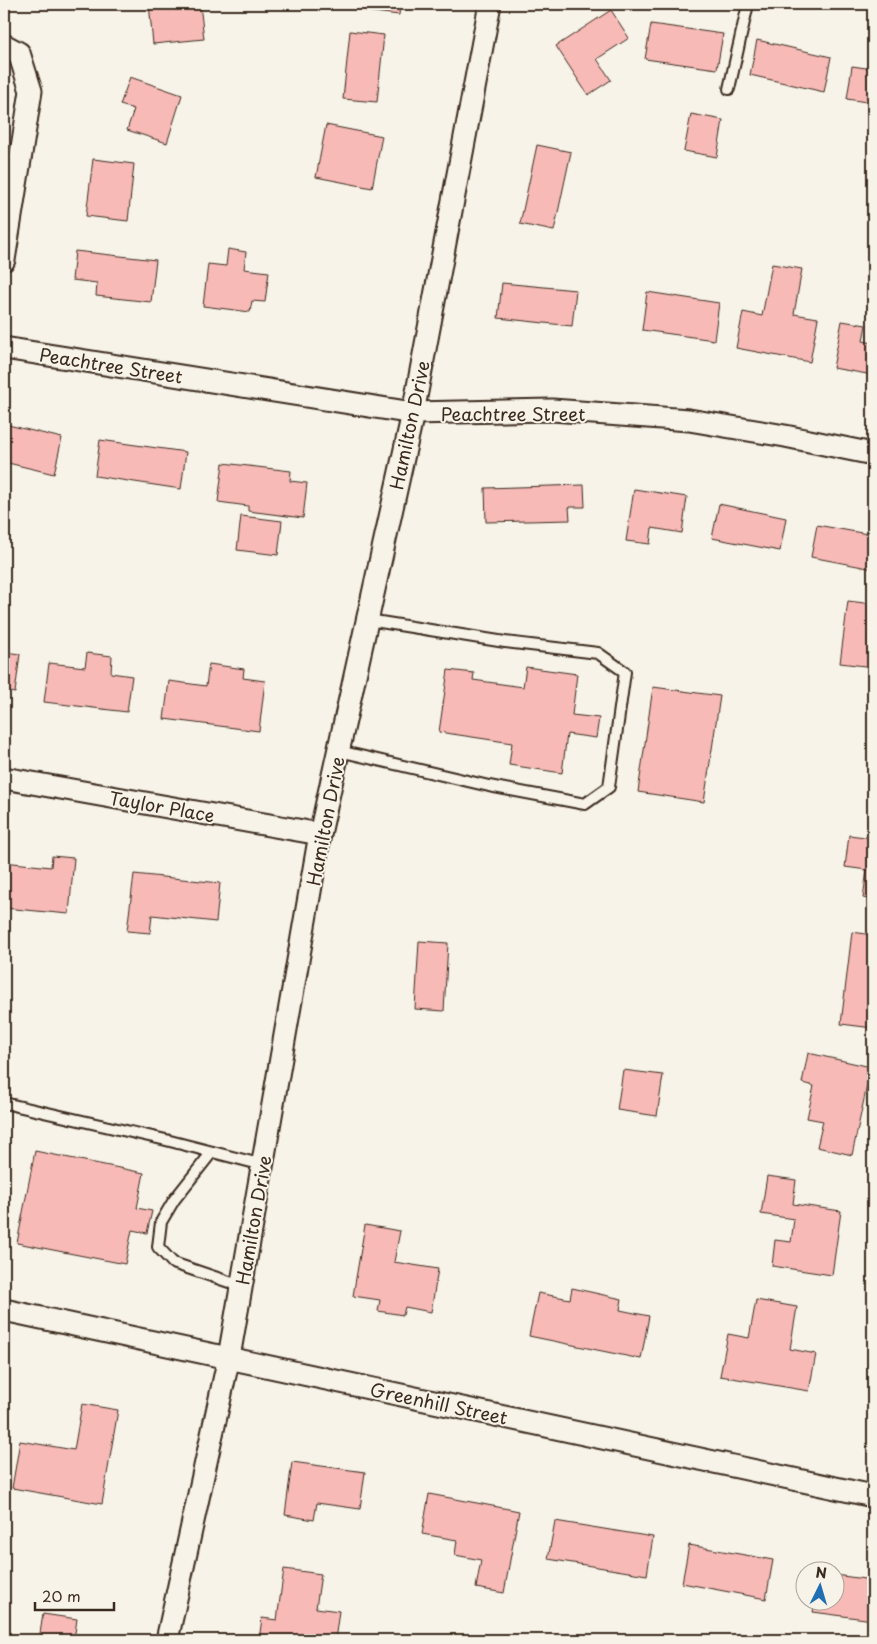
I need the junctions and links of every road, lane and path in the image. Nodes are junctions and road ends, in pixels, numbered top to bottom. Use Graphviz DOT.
graph roads {
  1 [pos="490,4"];
  2 [pos="748,4"];
  3 [pos="4,45"];
  4 [pos="729,89"];
  5 [pos="4,260"];
  6 [pos="4,348"];
  7 [pos="413,413"];
  8 [pos="873,454"];
  9 [pos="368,620"];
  10 [pos="339,751"];
  11 [pos="4,778"];
  12 [pos="320,834"];
  13 [pos="4,1103"];
  14 [pos="212,1152"];
  15 [pos="263,1165"];
  16 [pos="241,1286"];
  17 [pos="4,1310"];
  18 [pos="229,1357"];
  19 [pos="873,1496"];
  20 [pos="167,1640"];
  1 -- 7 [label="street, Hamilton Drive"];
  2 -- 4 [label="lane"];
  3 -- 5 [label="street"];
  6 -- 7 [label="street, Peachtree Street"];
  7 -- 8 [label="street, Peachtree Street"];
  7 -- 9 [label="street, Hamilton Drive"];
  9 -- 10 [label="street, Hamilton Drive"];
  9 -- 10 [label="lane"];
  10 -- 12 [label="street, Hamilton Drive"];
  11 -- 12 [label="street, Taylor Place"];
  12 -- 15 [label="street, Hamilton Drive"];
  13 -- 14 [label="lane"];
  14 -- 15 [label="lane"];
  14 -- 16 [label="lane"];
  15 -- 16 [label="street, Hamilton Drive"];
  16 -- 18 [label="street, Hamilton Drive"];
  17 -- 18 [label="street, Greenhill Street"];
  18 -- 19 [label="street, Greenhill Street"];
  18 -- 20 [label="street, Hamilton Drive"];
}
